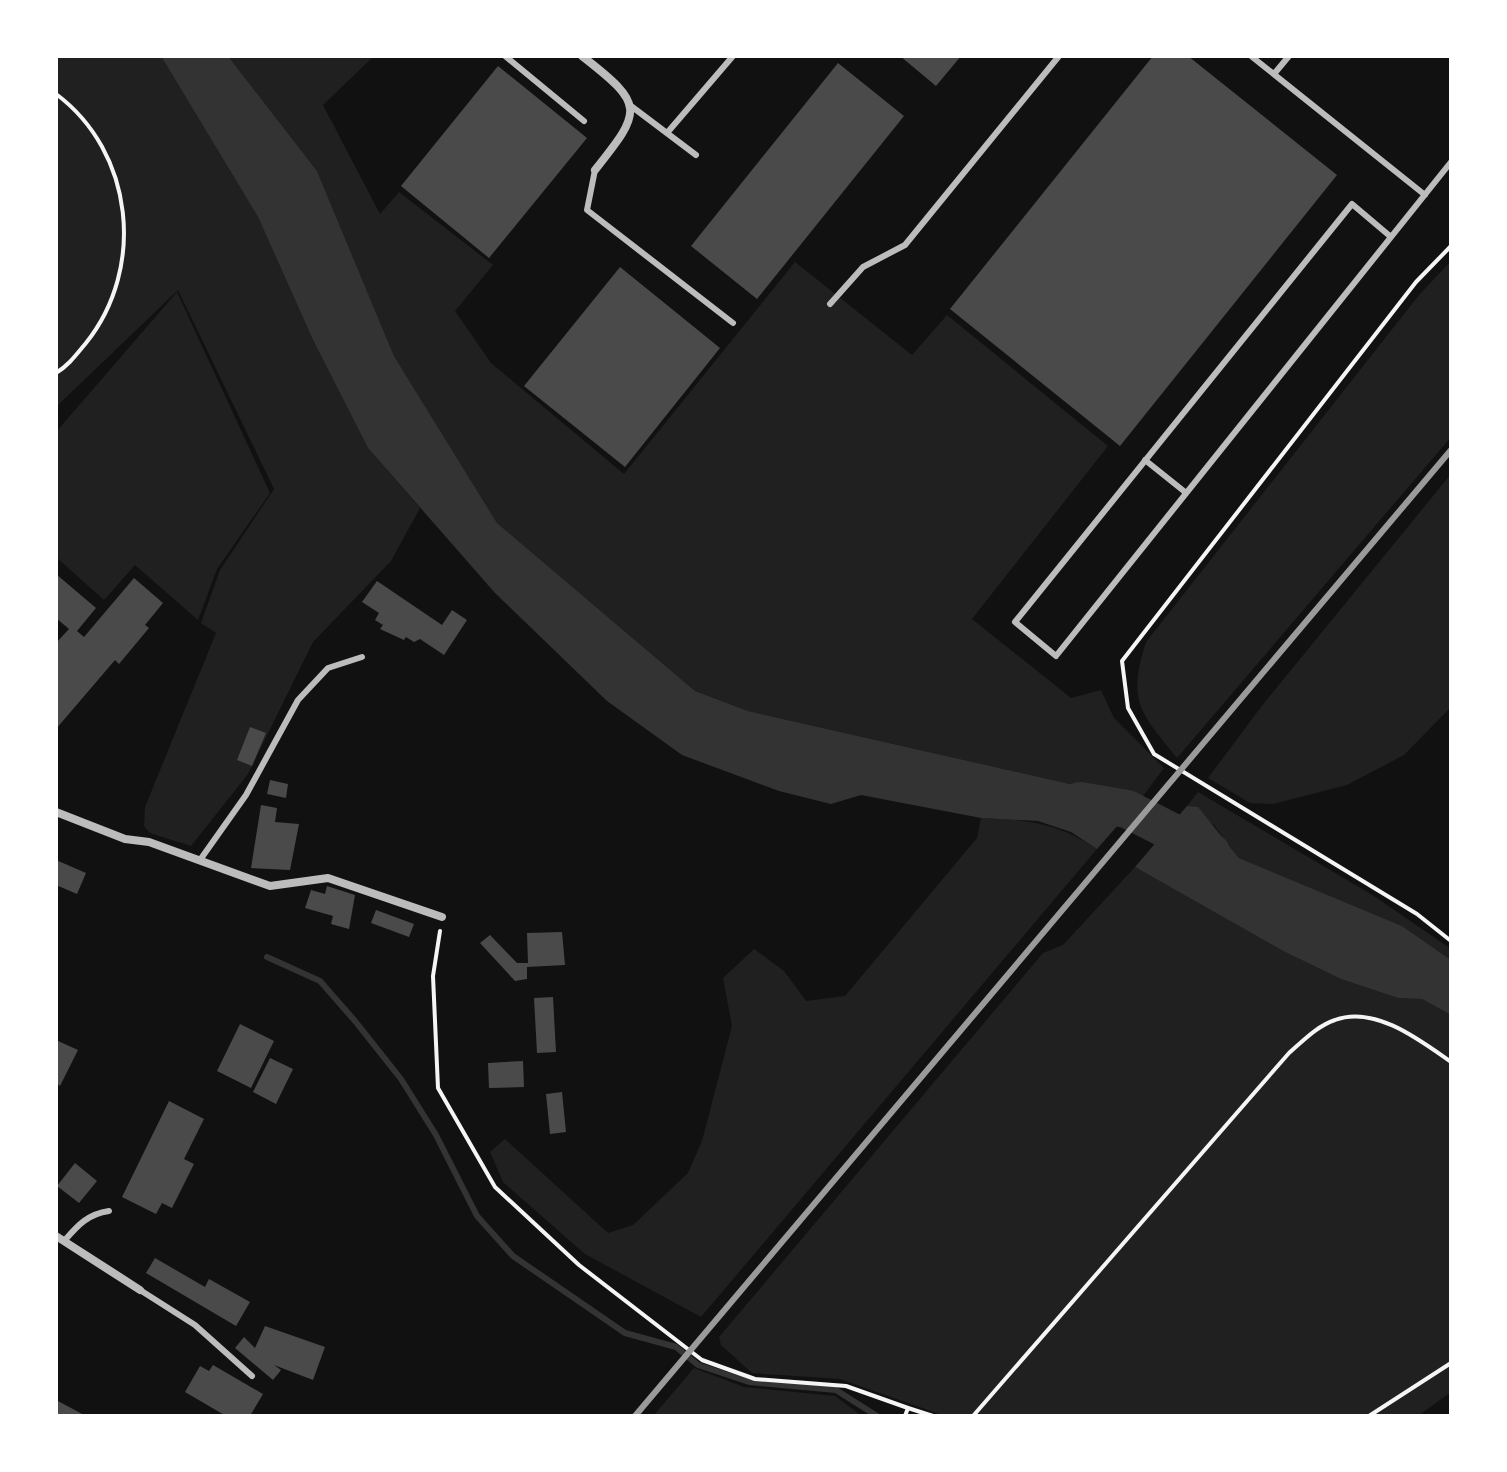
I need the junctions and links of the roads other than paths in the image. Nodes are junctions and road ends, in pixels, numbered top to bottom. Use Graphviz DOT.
graph roads {
  1 [pos="505,56"];
  2 [pos="582,56"];
  3 [pos="733,56"];
  4 [pos="1059,56"];
  5 [pos="1251,56"];
  6 [pos="1289,56"];
  7 [pos="1274,74"];
  8 [pos="631,106"];
  9 [pos="584,121"];
  10 [pos="667,133"];
  11 [pos="696,155"];
  12 [pos="1451,162"];
  13 [pos="595,170"];
  14 [pos="1425,195"];
  15 [pos="1391,237"];
  16 [pos="830,304"];
  17 [pos="733,323"];
  18 [pos="1145,460"];
  19 [pos="1185,492"];
  20 [pos="362,657"];
  21 [pos="56,812"];
  22 [pos="200,860"];
  23 [pos="442,917"];
  24 [pos="109,1211"];
  25 [pos="60,1238"];
  26 [pos="140,1290"];
  27 [pos="252,1376"];
  1 -- 9 [label="lane"];
  2 -- 8 [label="street"];
  3 -- 10 [label="lane"];
  4 -- 16 [label="lane"];
  5 -- 7 [label="lane"];
  6 -- 7 [label="lane"];
  7 -- 14 [label="lane"];
  8 -- 10 [label="lane"];
  8 -- 13 [label="street"];
  10 -- 11 [label="lane"];
  12 -- 14 [label="lane"];
  13 -- 17 [label="lane"];
  14 -- 15 [label="lane"];
  15 -- 18 [label="lane"];
  15 -- 19 [label="lane"];
  18 -- 19 [label="lane"];
  18 -- 19 [label="lane"];
  20 -- 22 [label="lane"];
  21 -- 22 [label="street"];
  22 -- 23 [label="street"];
  24 -- 25 [label="lane"];
  25 -- 26 [label="street"];
  26 -- 27 [label="lane"];
}
